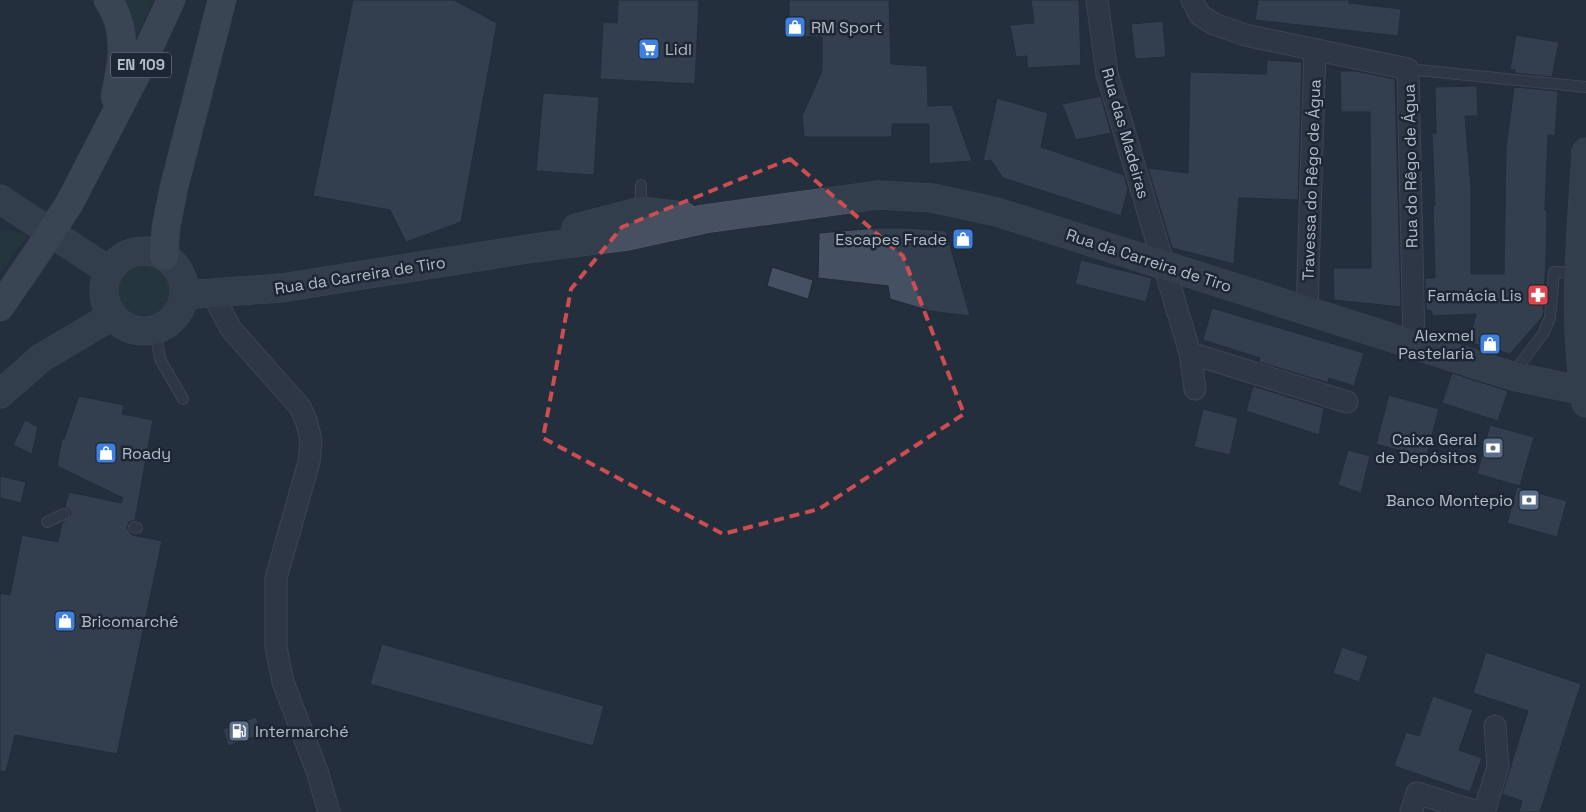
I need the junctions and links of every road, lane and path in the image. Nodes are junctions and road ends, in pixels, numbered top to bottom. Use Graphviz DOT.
graph roads {
  1 [pos="108,0"];
  2 [pos="171,0"];
  3 [pos="222,0"];
  4 [pos="1097,0"];
  5 [pos="1192,0"];
  6 [pos="1315,50"];
  7 [pos="1408,70"];
  8 [pos="1586,87"];
  9 [pos="108,130"];
  10 [pos="1586,152"];
  11 [pos="641,198"];
  12 [pos="0,199"];
  13 [pos="704,219"];
  14 [pos="627,236"];
  15 [pos="534,248"];
  16 [pos="164,256"];
  17 [pos="1164,265"];
  18 [pos="109,271"];
  19 [pos="1579,273"];
  20 [pos="212,293"];
  21 [pos="184,295"];
  22 [pos="0,308"];
  23 [pos="1307,311"];
  24 [pos="112,316"];
  25 [pos="154,330"];
  26 [pos="1583,331"];
  27 [pos="1414,345"];
  28 [pos="1190,353"];
  29 [pos="1512,376"];
  30 [pos="1195,390"];
  31 [pos="0,394"];
  32 [pos="1585,397"];
  33 [pos="183,400"];
  34 [pos="1347,402"];
  35 [pos="64,514"];
  36 [pos="47,522"];
  37 [pos="1495,726"];
  38 [pos="330,812"];
  39 [pos="1411,812"];
  40 [pos="1477,812"];
  41 [pos="1484,812"];
  1 -- 9 [label="main road"];
  2 -- 9 [label="main road, EN 109"];
  3 -- 16 [label="main road"];
  4 -- 17 [label="street, Rua das Madeiras"];
  5 -- 6 [label="street, Rua do Rêgo de Água"];
  6 -- 7 [label="street, Rua do Rêgo de Água"];
  6 -- 23 [label="street, Travessa do Rêgo de Água"];
  7 -- 8 [label="lane"];
  7 -- 27 [label="street, Rua do Rêgo de Água"];
  9 -- 22 [label="main road, EN 109, bridge"];
  10 -- 19 [label="main road"];
  11 -- 13 [label="main road, Rua da Carreira de Tiro"];
  11 -- 14 [label="main road"];
  11 -- 15 [label="main road, Rua da Carreira de Tiro"];
  12 -- 18 [label="main road"];
  13 -- 14 [label="main road, Rua da Carreira de Tiro"];
  13 -- 17 [label="main road, Rua da Carreira de Tiro"];
  14 -- 15 [label="main road, Rua da Carreira de Tiro"];
  15 -- 20 [label="main road, Rua da Carreira de Tiro"];
  16 -- 18 [label="main road"];
  16 -- 21 [label="main road"];
  17 -- 23 [label="main road, Rua da Carreira de Tiro"];
  17 -- 28 [label="street, Rua das Madeiras"];
  18 -- 24 [label="main road"];
  19 -- 26 [label="main road"];
  19 -- 29 [label="lane"];
  20 -- 21 [label="main road, Rua da Carreira de Tiro"];
  20 -- 38 [label="street"];
  21 -- 25 [label="main road"];
  23 -- 27 [label="main road, Rua da Carreira de Tiro"];
  24 -- 25 [label="main road"];
  24 -- 31 [label="main road"];
  25 -- 33 [label="lane"];
  26 -- 32 [label="main road"];
  27 -- 29 [label="main road, Rua da Carreira de Tiro"];
  28 -- 30 [label="street, Rua das Madeiras"];
  28 -- 34 [label="street"];
  29 -- 32 [label="main road, Rua da Carreira de Tiro"];
  35 -- 36 [label="lane"];
  37 -- 41 [label="street"];
  39 -- 40 [label="street"];
}
